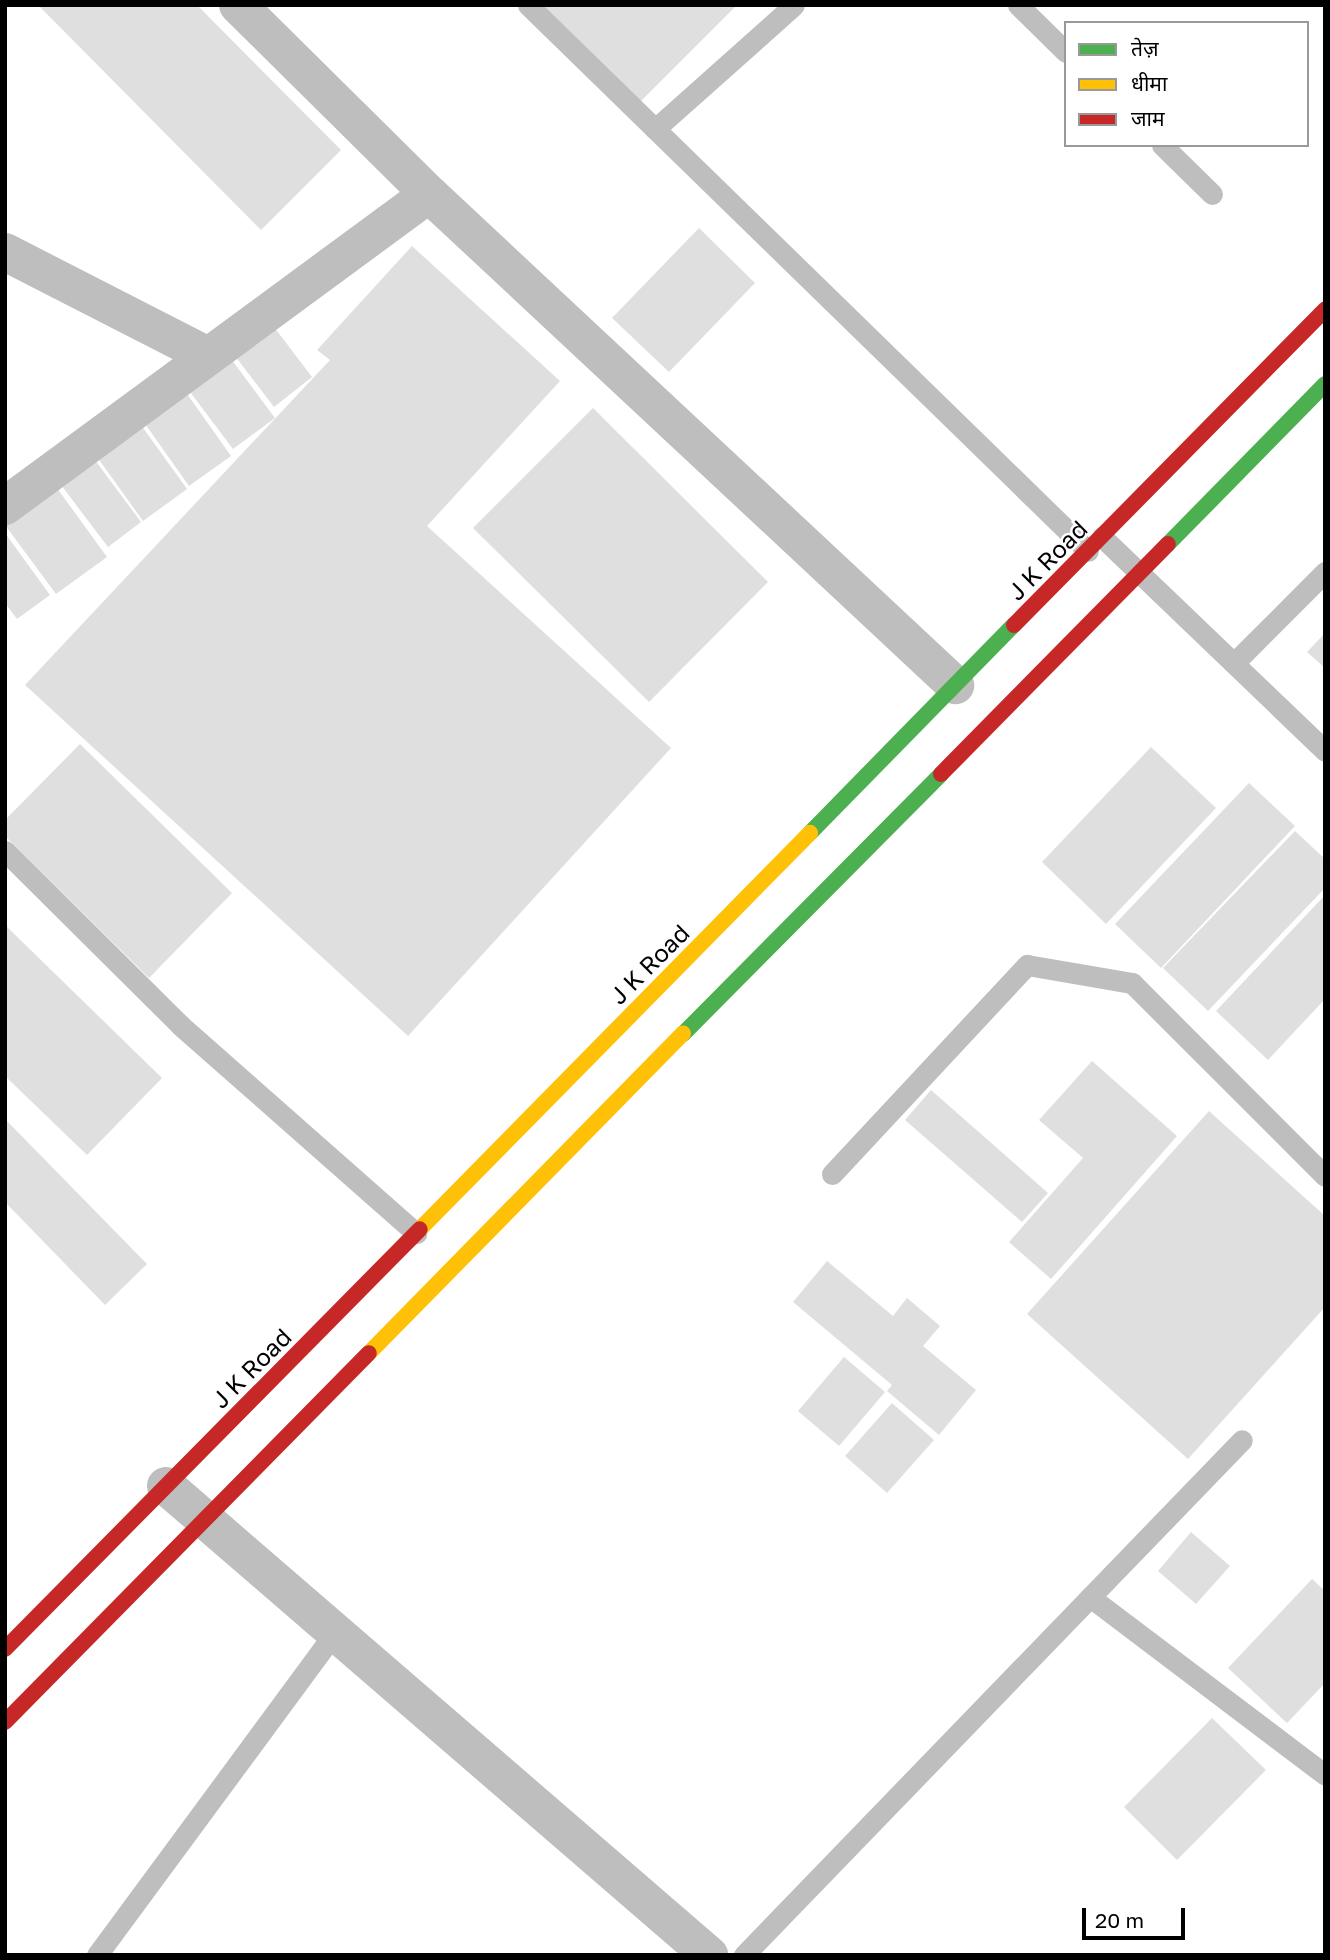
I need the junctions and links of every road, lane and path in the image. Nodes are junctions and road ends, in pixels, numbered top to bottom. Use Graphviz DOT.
graph roads {
  1 [pos="238,5"];
  2 [pos="528,5"];
  3 [pos="1018,5"];
  4 [pos="793,6"];
  5 [pos="1064,50"];
  6 [pos="654,129"];
  7 [pos="1164,147"];
  8 [pos="429,194"];
  9 [pos="1212,194"];
  10 [pos="5,252"];
  11 [pos="1325,310"];
  12 [pos="208,356"];
  13 [pos="1325,384"];
  14 [pos="5,506"];
  15 [pos="1095,544"];
  16 [pos="1139,572"];
  17 [pos="1325,572"];
  18 [pos="1234,663"];
  19 [pos="956,685"];
  20 [pos="1325,751"];
  21 [pos="5,851"];
  22 [pos="832,1174"];
  23 [pos="1325,1176"];
  24 [pos="416,1233"];
  25 [pos="1242,1440"];
  26 [pos="166,1486"];
  27 [pos="205,1520"];
  28 [pos="1090,1597"];
  29 [pos="334,1634"];
  30 [pos="5,1649"];
  31 [pos="5,1722"];
  32 [pos="1325,1775"];
  33 [pos="97,1955"];
  34 [pos="709,1955"];
  35 [pos="744,1955"];
  1 -- 8 [label="street"];
  2 -- 6 [label="lane"];
  3 -- 5 [label="lane"];
  4 -- 6 [label="lane"];
  6 -- 15 [label="lane"];
  7 -- 9 [label="lane"];
  8 -- 12 [label="street"];
  8 -- 19 [label="street"];
  10 -- 12 [label="street"];
  11 -- 15 [label="main road, J K Road"];
  12 -- 14 [label="street"];
  13 -- 16 [label="main road"];
  15 -- 16 [label="lane"];
  15 -- 19 [label="main road, J K Road"];
  16 -- 18 [label="lane"];
  16 -- 27 [label="main road"];
  17 -- 18 [label="lane"];
  18 -- 20 [label="lane"];
  19 -- 24 [label="main road, J K Road"];
  21 -- 24 [label="lane"];
  22 -- 23 [label="lane"];
  24 -- 26 [label="main road, J K Road"];
  25 -- 28 [label="lane"];
  26 -- 27 [label="street"];
  26 -- 30 [label="main road, J K Road"];
  27 -- 29 [label="street"];
  27 -- 31 [label="main road"];
  28 -- 32 [label="lane"];
  28 -- 35 [label="lane"];
  29 -- 33 [label="lane"];
  29 -- 34 [label="street"];
}
